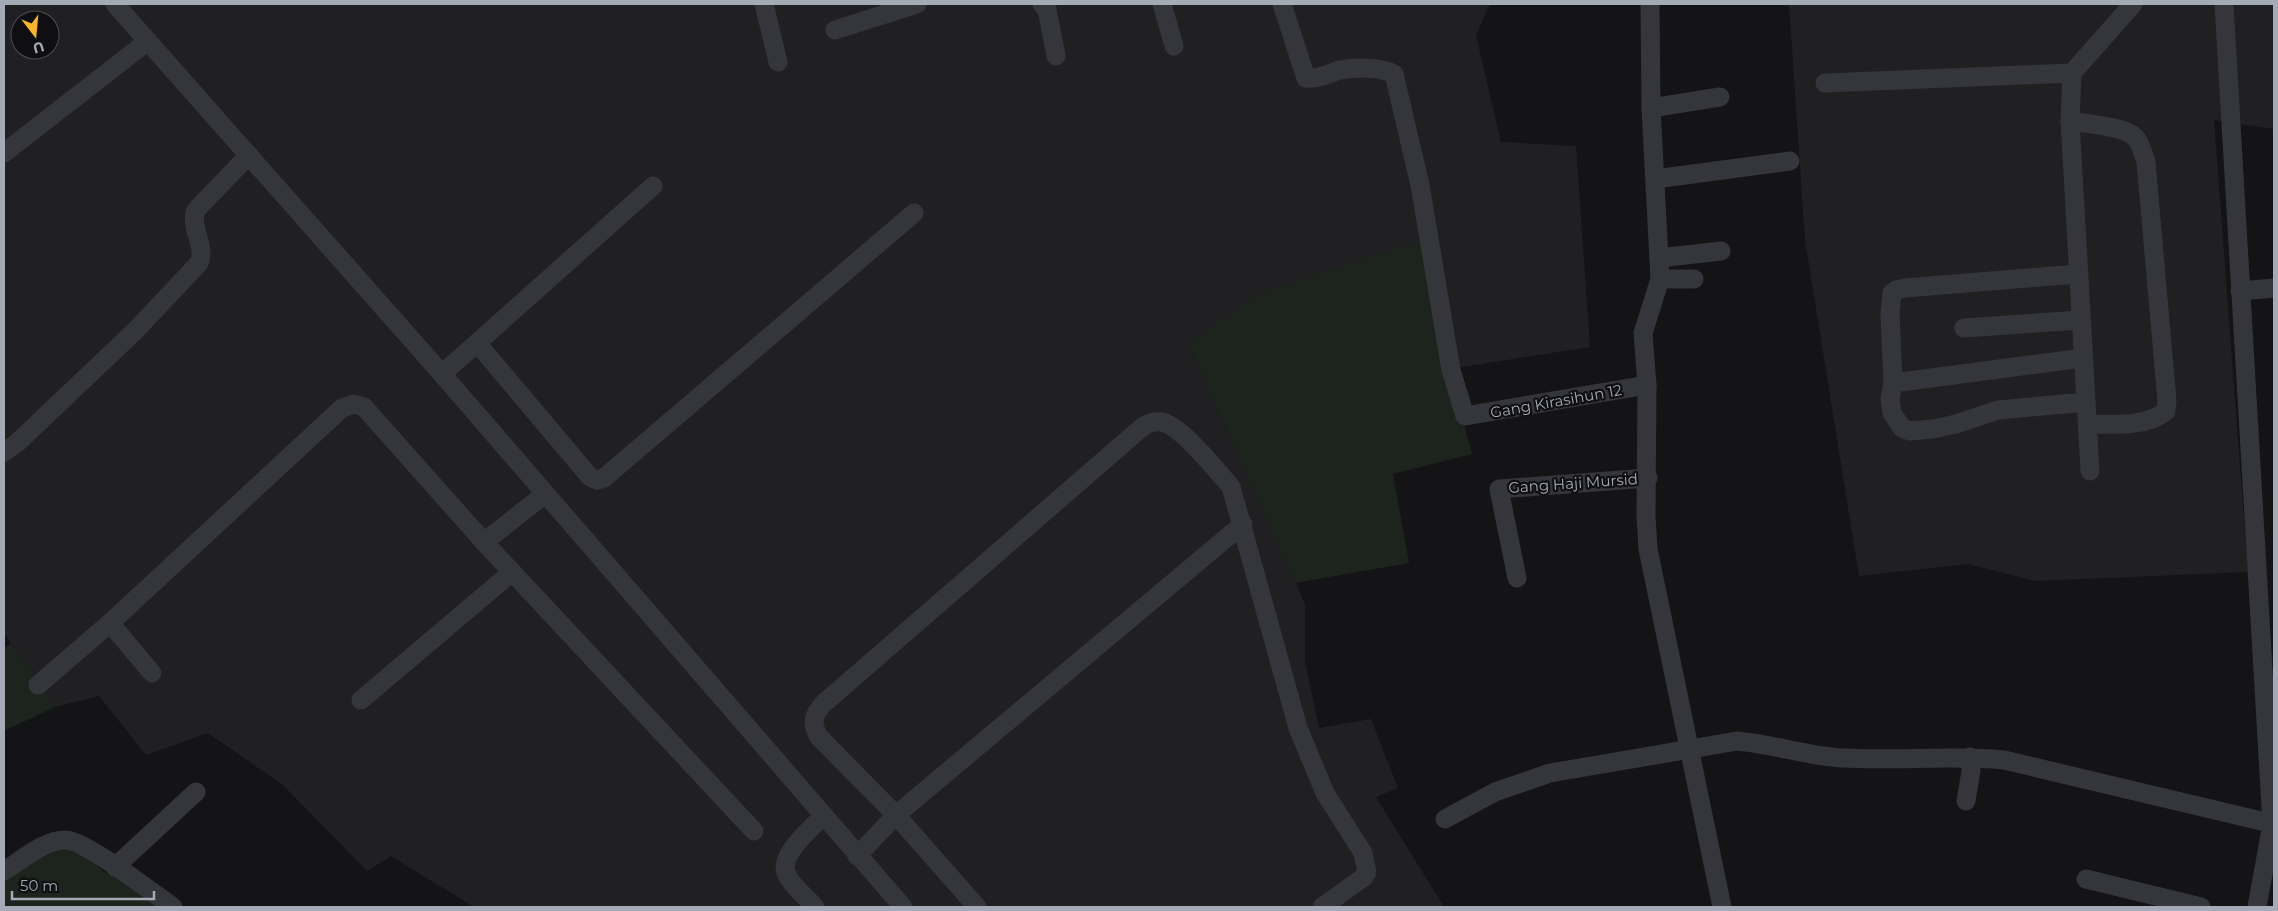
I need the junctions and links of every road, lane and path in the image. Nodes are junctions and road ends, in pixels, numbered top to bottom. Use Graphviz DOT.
graph roads {
  1 [pos="115,4"];
  2 [pos="764,4"];
  3 [pos="917,4"];
  4 [pos="1042,4"];
  5 [pos="1162,4"];
  6 [pos="1282,4"];
  7 [pos="1650,4"];
  8 [pos="2133,4"];
  9 [pos="2224,4"];
  10 [pos="835,30"];
  11 [pos="148,41"];
  12 [pos="1174,46"];
  13 [pos="1056,56"];
  14 [pos="778,62"];
  15 [pos="2072,73"];
  16 [pos="1825,83"];
  17 [pos="1720,97"];
  18 [pos="1651,108"];
  19 [pos="2070,121"];
  20 [pos="4,153"];
  21 [pos="250,155"];
  22 [pos="1790,161"];
  23 [pos="1655,179"];
  24 [pos="653,186"];
  25 [pos="914,213"];
  26 [pos="1721,251"];
  27 [pos="1659,258"];
  28 [pos="2078,274"];
  29 [pos="1660,279"];
  30 [pos="1694,279"];
  31 [pos="2274,288"];
  32 [pos="2240,291"];
  33 [pos="2082,320"];
  34 [pos="1964,328"];
  35 [pos="477,343"];
  36 [pos="2083,358"];
  37 [pos="442,374"];
  38 [pos="1893,383"];
  39 [pos="1647,385"];
  40 [pos="2086,402"];
  41 [pos="2088,424"];
  42 [pos="4,452"];
  43 [pos="2090,471"];
  44 [pos="1648,478"];
  45 [pos="544,494"];
  46 [pos="1243,524"];
  47 [pos="484,542"];
  48 [pos="512,572"];
  49 [pos="1517,578"];
  50 [pos="110,622"];
  51 [pos="2268,664"];
  52 [pos="152,673"];
  53 [pos="38,685"];
  54 [pos="361,700"];
  55 [pos="1688,748"];
  56 [pos="1970,757"];
  57 [pos="196,792"];
  58 [pos="1966,801"];
  59 [pos="823,816"];
  60 [pos="896,816"];
  61 [pos="1445,819"];
  62 [pos="2273,824"];
  63 [pos="754,830"];
  64 [pos="857,856"];
  65 [pos="116,867"];
  66 [pos="4,870"];
  67 [pos="2086,879"];
  68 [pos="173,907"];
  69 [pos="815,907"];
  70 [pos="903,907"];
  71 [pos="977,907"];
  72 [pos="1322,907"];
  73 [pos="1722,907"];
  74 [pos="2201,907"];
  75 [pos="2257,907"];
  1 -- 11 [label="street"];
  2 -- 14 [label="street"];
  3 -- 10 [label="street"];
  4 -- 13 [label="street"];
  5 -- 12 [label="street"];
  6 -- 39 [label="street, Gang Kirasihun 12"];
  7 -- 18 [label="street"];
  8 -- 15 [label="street"];
  9 -- 32 [label="street"];
  11 -- 20 [label="street"];
  11 -- 21 [label="street"];
  15 -- 16 [label="street"];
  15 -- 19 [label="street"];
  17 -- 18 [label="street"];
  18 -- 23 [label="street"];
  19 -- 28 [label="street"];
  19 -- 41 [label="street"];
  21 -- 37 [label="street"];
  21 -- 42 [label="street"];
  22 -- 23 [label="street"];
  23 -- 27 [label="street"];
  24 -- 35 [label="street"];
  25 -- 35 [label="street"];
  26 -- 27 [label="street"];
  27 -- 29 [label="street"];
  28 -- 33 [label="street"];
  28 -- 38 [label="street"];
  29 -- 30 [label="street"];
  29 -- 39 [label="street"];
  31 -- 32 [label="street"];
  32 -- 51 [label="street"];
  33 -- 34 [label="street"];
  33 -- 36 [label="street"];
  35 -- 37 [label="street"];
  36 -- 38 [label="street"];
  36 -- 40 [label="street"];
  37 -- 45 [label="street"];
  38 -- 40 [label="street"];
  39 -- 44 [label="street"];
  40 -- 41 [label="street"];
  41 -- 43 [label="street"];
  44 -- 49 [label="street, Gang Haji Mursid"];
  44 -- 55 [label="street"];
  45 -- 47 [label="street"];
  45 -- 59 [label="street"];
  46 -- 60 [label="street"];
  46 -- 60 [label="street"];
  46 -- 72 [label="street"];
  47 -- 48 [label="street"];
  47 -- 50 [label="street"];
  48 -- 54 [label="street"];
  48 -- 63 [label="street"];
  50 -- 52 [label="street"];
  50 -- 53 [label="street"];
  51 -- 62 [label="street"];
  55 -- 56 [label="street"];
  55 -- 61 [label="street"];
  55 -- 73 [label="street"];
  56 -- 58 [label="street"];
  56 -- 62 [label="street"];
  57 -- 65 [label="street"];
  59 -- 64 [label="street"];
  59 -- 69 [label="street"];
  60 -- 64 [label="street"];
  60 -- 71 [label="street"];
  62 -- 75 [label="street"];
  64 -- 70 [label="street"];
  65 -- 66 [label="street"];
  65 -- 68 [label="street"];
  67 -- 74 [label="street"];
}
